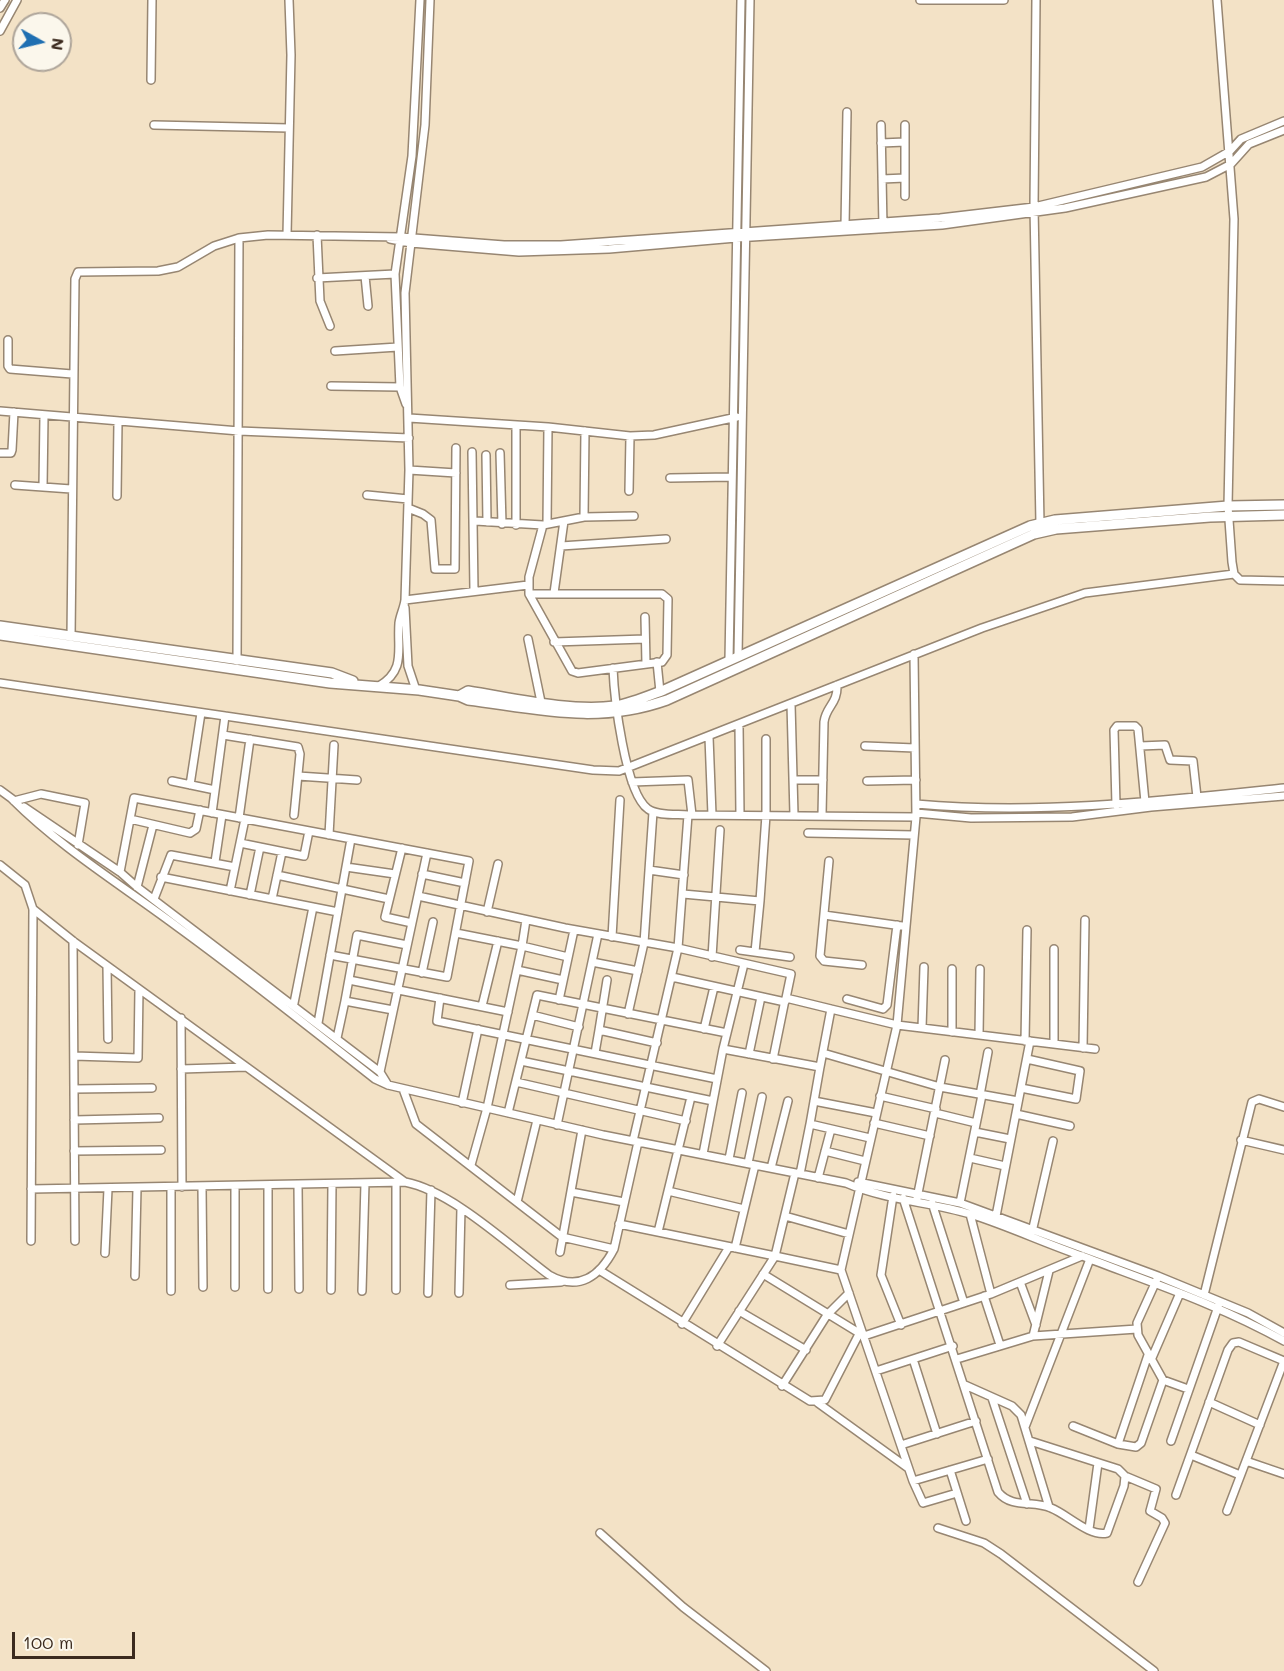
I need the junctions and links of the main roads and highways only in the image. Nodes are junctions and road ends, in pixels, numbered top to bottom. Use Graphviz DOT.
graph roads {
  1 [pos="1284,505"];
  2 [pos="1284,515"];
  3 [pos="0,626"];
  4 [pos="0,635"];
  5 [pos="361,684"];
  6 [pos="459,696"];
  7 [pos="615,710"];
  1 -- 7 [label="main road"];
  2 -- 7 [label="main road"];
  3 -- 5 [label="main road"];
  4 -- 5 [label="main road"];
  5 -- 6 [label="main road"];
  6 -- 7 [label="main road"];
  6 -- 7 [label="main road"];
}
